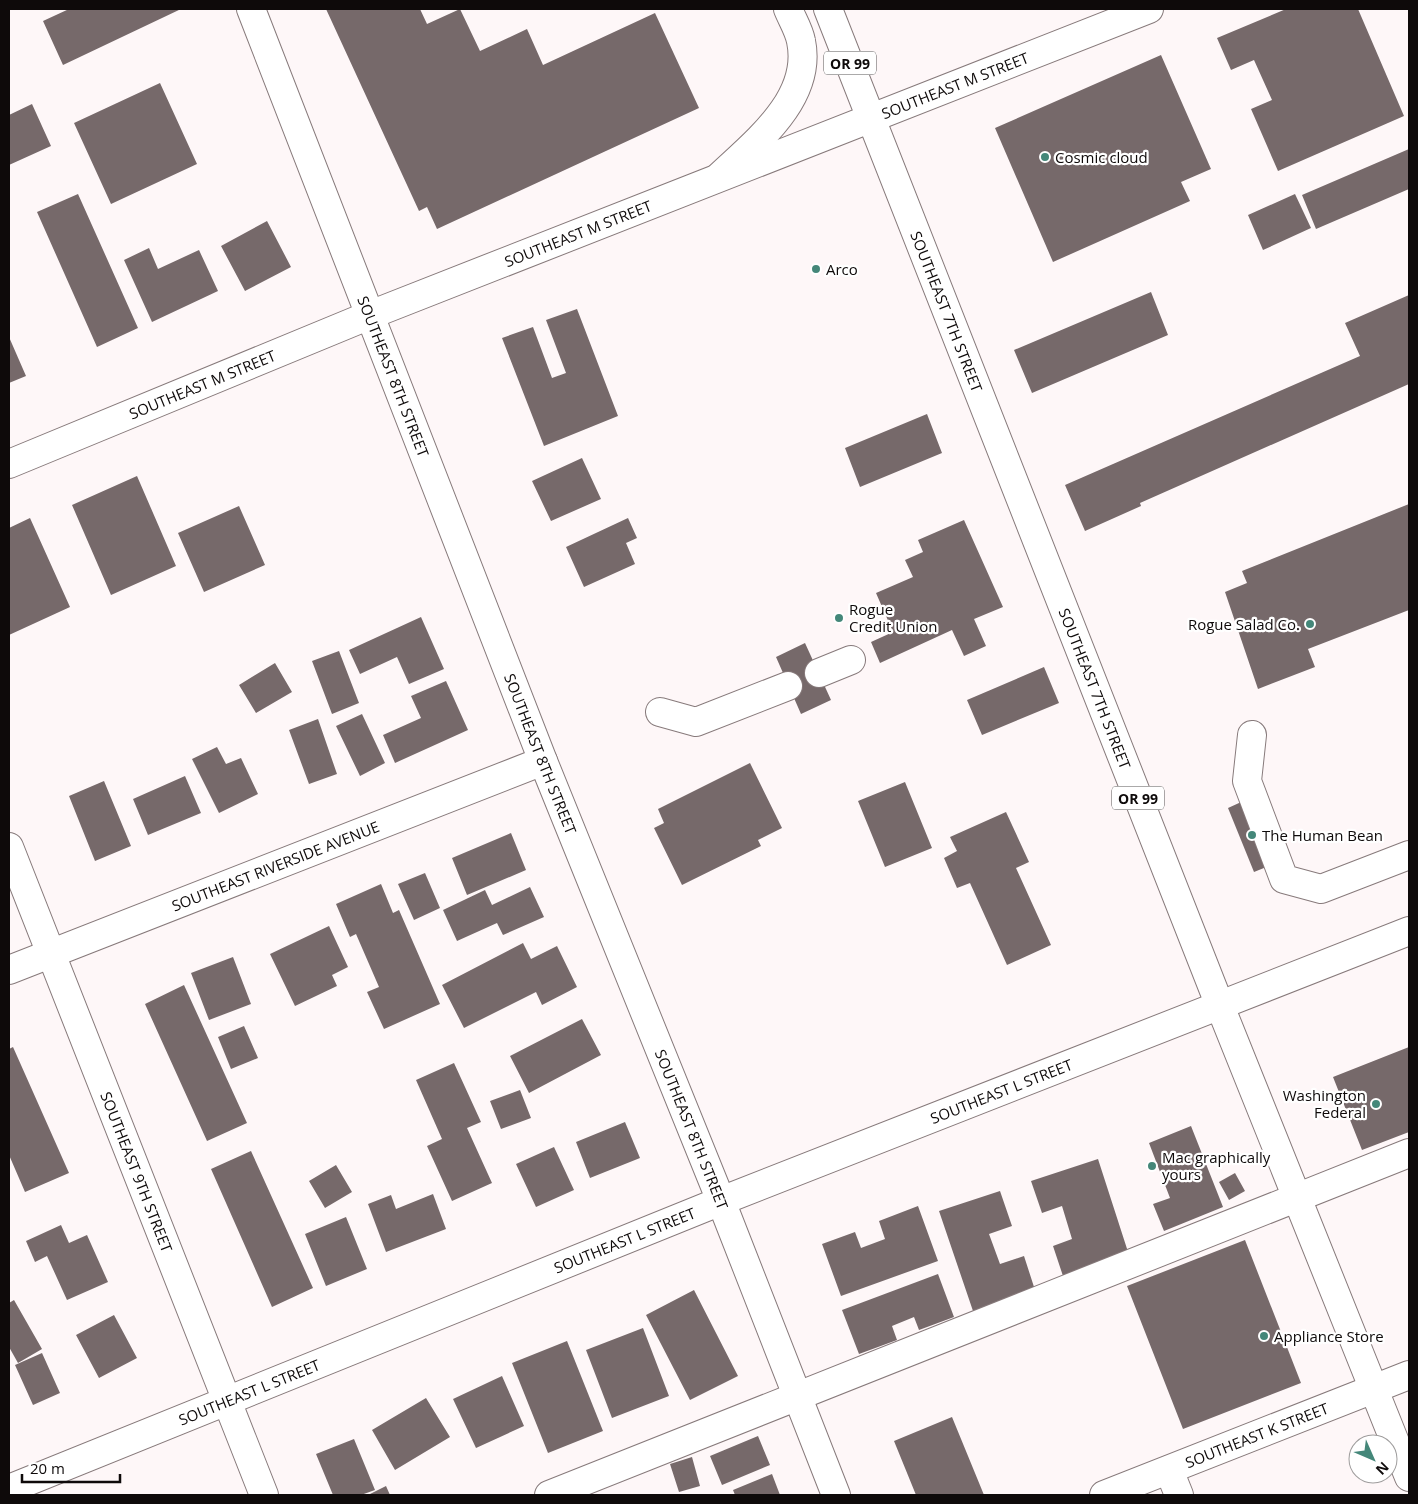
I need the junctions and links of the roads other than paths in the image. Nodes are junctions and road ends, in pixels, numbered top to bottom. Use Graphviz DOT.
graph roads {
  1 [pos="251,9"];
  2 [pos="788,9"];
  3 [pos="828,9"];
  4 [pos="1149,9"];
  5 [pos="871,116"];
  6 [pos="720,176"];
  7 [pos="370,315"];
  8 [pos="9,464"];
  9 [pos="851,660"];
  10 [pos="818,674"];
  11 [pos="788,686"];
  12 [pos="660,712"];
  13 [pos="1252,735"];
  14 [pos="542,761"];
  15 [pos="9,847"];
  16 [pos="1409,854"];
  17 [pos="1409,931"];
  18 [pos="51,954"];
  19 [pos="9,970"];
  20 [pos="1220,1006"];
  21 [pos="1409,1153"];
  22 [pos="1297,1196"];
  23 [pos="721,1201"];
  24 [pos="1409,1375"];
  25 [pos="1375,1389"];
  26 [pos="797,1396"];
  27 [pos="228,1400"];
  28 [pos="1169,1470"];
  29 [pos="1409,1478"];
  30 [pos="9,1489"];
  31 [pos="264,1495"];
  32 [pos="549,1495"];
  33 [pos="836,1495"];
  34 [pos="1104,1495"];
  35 [pos="1179,1495"];
  1 -- 7 [label="main road, SOUTHEAST 8TH STREET"];
  2 -- 6 [label="main road"];
  3 -- 5 [label="main road, SOUTHEAST 7TH STREET / OR 99"];
  4 -- 5 [label="main road, SOUTHEAST M STREET"];
  5 -- 6 [label="main road, SOUTHEAST M STREET"];
  5 -- 20 [label="main road, SOUTHEAST 7TH STREET / OR 99"];
  6 -- 7 [label="main road, SOUTHEAST M STREET"];
  7 -- 8 [label="main road, SOUTHEAST M STREET"];
  7 -- 14 [label="main road, SOUTHEAST 8TH STREET"];
  9 -- 10 [label="main road"];
  11 -- 12 [label="main road"];
  13 -- 16 [label="main road"];
  14 -- 18 [label="main road, SOUTHEAST RIVERSIDE AVENUE"];
  14 -- 23 [label="main road, SOUTHEAST 8TH STREET"];
  15 -- 18 [label="main road, SOUTHEAST 9TH STREET"];
  17 -- 20 [label="main road, SOUTHEAST L STREET"];
  18 -- 19 [label="main road, SOUTHEAST RIVERSIDE AVENUE"];
  18 -- 27 [label="main road, SOUTHEAST 9TH STREET"];
  20 -- 22 [label="main road, SOUTHEAST 7TH STREET / OR 99"];
  20 -- 23 [label="main road, SOUTHEAST L STREET"];
  21 -- 22 [label="main road"];
  22 -- 25 [label="main road, SOUTHEAST 7TH STREET / OR 99"];
  22 -- 26 [label="main road"];
  23 -- 26 [label="main road, SOUTHEAST 8TH STREET"];
  23 -- 27 [label="main road, SOUTHEAST L STREET"];
  24 -- 25 [label="main road, SOUTHEAST K STREET"];
  25 -- 28 [label="main road, SOUTHEAST K STREET"];
  25 -- 29 [label="main road, SOUTHEAST 7TH STREET / OR 99"];
  26 -- 32 [label="main road"];
  26 -- 33 [label="main road, SOUTHEAST 8TH STREET"];
  27 -- 30 [label="main road, SOUTHEAST L STREET"];
  27 -- 31 [label="main road, SOUTHEAST 9TH STREET"];
  28 -- 34 [label="main road, SOUTHEAST K STREET"];
  28 -- 35 [label="main road"];
}
